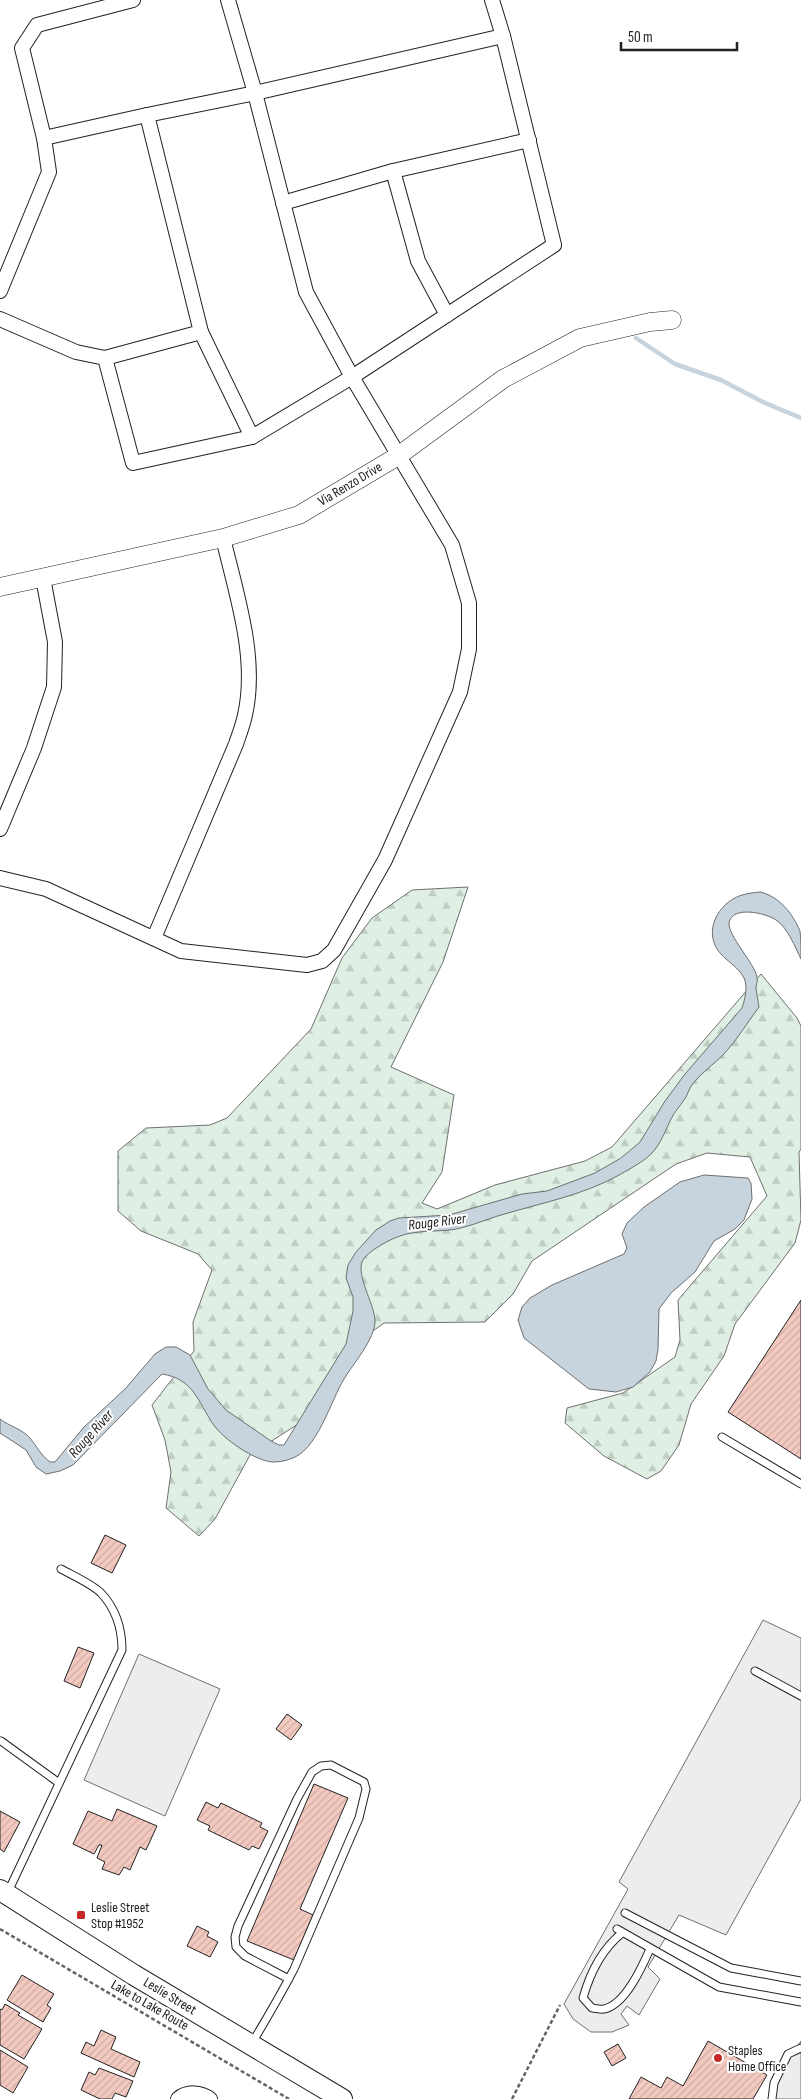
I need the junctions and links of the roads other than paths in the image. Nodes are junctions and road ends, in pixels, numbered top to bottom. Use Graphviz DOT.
graph roads {
  1 [pos="133,0"];
  2 [pos="228,0"];
  3 [pos="492,0"];
  4 [pos="503,36"];
  5 [pos="255,93"];
  6 [pos="147,115"];
  7 [pos="44,138"];
  8 [pos="529,140"];
  9 [pos="393,171"];
  10 [pos="283,203"];
  11 [pos="0,291"];
  12 [pos="447,315"];
  13 [pos="0,319"];
  14 [pos="672,320"];
  15 [pos="200,332"];
  16 [pos="105,358"];
  17 [pos="352,377"];
  18 [pos="252,437"];
  19 [pos="398,456"];
  20 [pos="223,538"];
  21 [pos="43,578"];
  22 [pos="0,587"];
  23 [pos="0,829"];
  24 [pos="0,878"];
  25 [pos="154,938"];
  26 [pos="722,1437"];
  27 [pos="801,1484"];
  28 [pos="61,1568"];
  29 [pos="755,1671"];
  30 [pos="801,1696"];
  31 [pos="0,1741"];
  32 [pos="59,1782"];
  33 [pos="4,1892"];
  34 [pos="625,1913"];
  35 [pos="650,1949"];
  36 [pos="289,1979"];
  37 [pos="801,1981"];
  38 [pos="801,2002"];
  39 [pos="251,2045"];
  40 [pos="801,2048"];
  41 [pos="178,2099"];
  42 [pos="210,2099"];
  43 [pos="342,2099"];
  44 [pos="772,2099"];
  1 -- 7 [label="street"];
  2 -- 5 [label="street"];
  3 -- 4 [label="street"];
  4 -- 5 [label="street"];
  4 -- 8 [label="street"];
  5 -- 6 [label="street"];
  5 -- 10 [label="street"];
  6 -- 7 [label="street"];
  6 -- 15 [label="street"];
  7 -- 11 [label="street"];
  8 -- 9 [label="street"];
  8 -- 12 [label="street"];
  9 -- 10 [label="street"];
  9 -- 12 [label="street"];
  10 -- 17 [label="street"];
  12 -- 17 [label="street"];
  13 -- 16 [label="street"];
  14 -- 19 [label="street, Via Renzo Drive"];
  15 -- 16 [label="street"];
  15 -- 18 [label="street"];
  16 -- 18 [label="street"];
  17 -- 18 [label="street"];
  17 -- 19 [label="street"];
  19 -- 20 [label="street, Via Renzo Drive"];
  19 -- 25 [label="street"];
  20 -- 21 [label="street, Via Renzo Drive"];
  20 -- 25 [label="street"];
  21 -- 22 [label="street, Via Renzo Drive"];
  21 -- 23 [label="street"];
  24 -- 25 [label="street"];
  26 -- 27 [label="lane"];
  28 -- 32 [label="lane"];
  29 -- 30 [label="lane"];
  31 -- 32 [label="lane"];
  32 -- 33 [label="lane"];
  33 -- 39 [label="main road, Leslie Street"];
  34 -- 37 [label="lane"];
  35 -- 35 [label="lane"];
  35 -- 38 [label="lane"];
  36 -- 36 [label="lane"];
  36 -- 39 [label="lane"];
  39 -- 43 [label="main road, Leslie Street"];
  40 -- 44 [label="lane"];
  41 -- 42 [label="street"];
}
